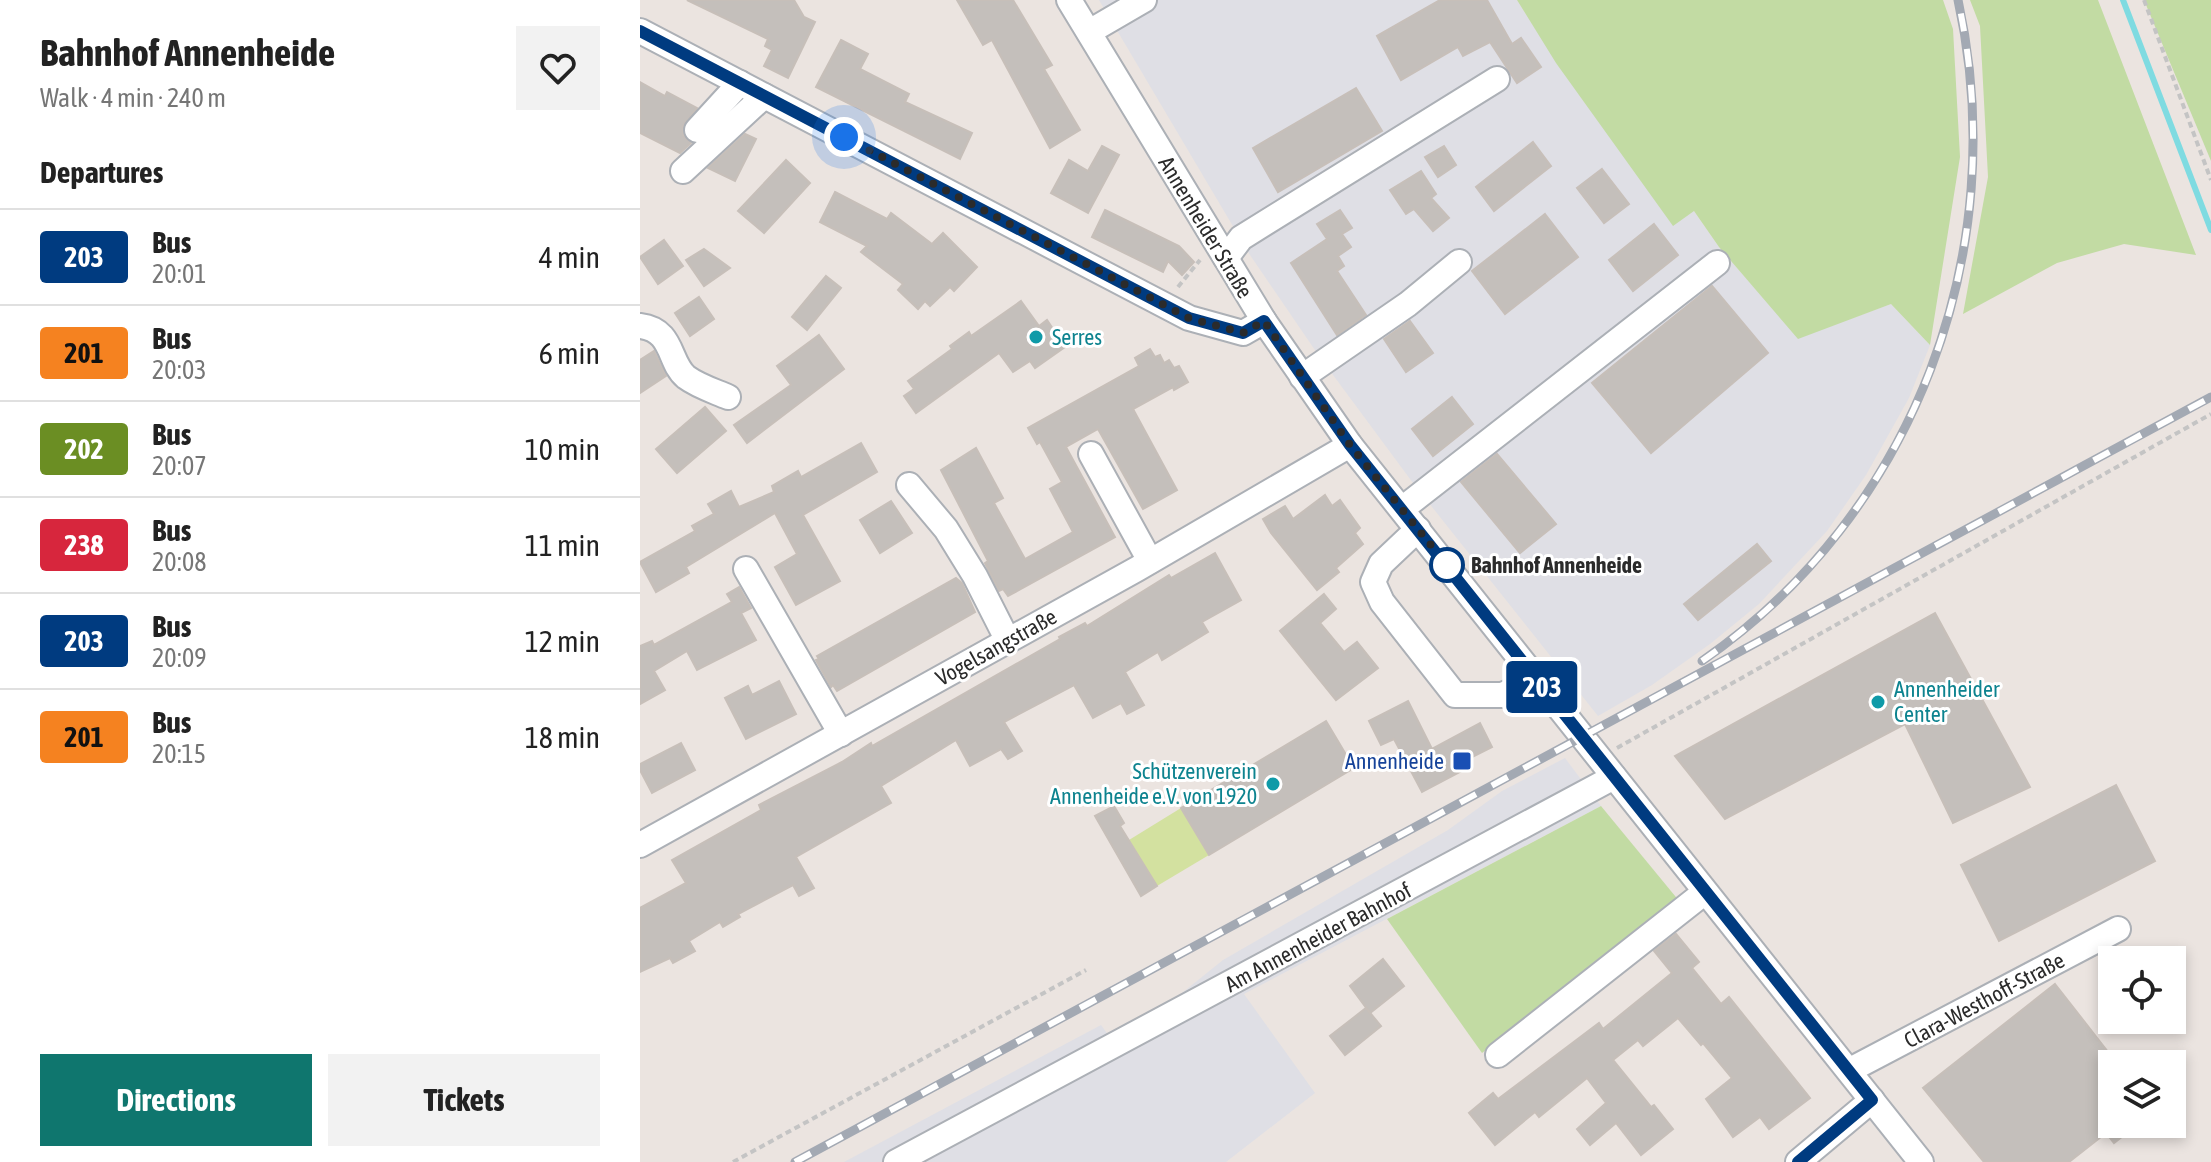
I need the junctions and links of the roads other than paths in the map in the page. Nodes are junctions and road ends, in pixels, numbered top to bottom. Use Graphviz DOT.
graph roads {
  1 [pos="1069,0"];
  2 [pos="1144,0"];
  3 [pos="640,31"];
  4 [pos="1089,32"];
  5 [pos="1497,79"];
  6 [pos="740,83"];
  7 [pos="764,96"];
  8 [pos="697,130"];
  9 [pos="683,171"];
  10 [pos="1223,253"];
  11 [pos="1459,262"];
  12 [pos="1717,263"];
  13 [pos="1264,321"];
  14 [pos="640,326"];
  15 [pos="1302,377"];
  16 [pos="728,397"];
  17 [pos="1350,445"];
  18 [pos="1091,454"];
  19 [pos="909,485"];
  20 [pos="1402,509"];
  21 [pos="1418,529"];
  22 [pos="1150,561"];
  23 [pos="746,569"];
  24 [pos="1008,641"];
  25 [pos="1537,680"];
  26 [pos="841,734"];
  27 [pos="1606,768"];
  28 [pos="640,845"];
  29 [pos="1705,892"];
  30 [pos="2118,929"];
  31 [pos="1498,1055"];
  32 [pos="1850,1070"];
  33 [pos="1872,1100"];
  34 [pos="917,1156"];
  35 [pos="896,1162"];
  36 [pos="1798,1162"];
  37 [pos="1921,1162"];
  1 -- 4 [label="street, Annenheider Straße"];
  2 -- 4 [label="street"];
  3 -- 6 [label="street"];
  4 -- 10 [label="street, Annenheider Straße"];
  5 -- 10 [label="street"];
  6 -- 7 [label="street"];
  6 -- 8 [label="street"];
  7 -- 9 [label="street"];
  7 -- 13 [label="street"];
  10 -- 13 [label="street, Annenheider Straße"];
  11 -- 15 [label="street"];
  12 -- 20 [label="street"];
  13 -- 15 [label="street, Annenheider Straße"];
  14 -- 16 [label="street"];
  15 -- 17 [label="street, Annenheider Straße"];
  17 -- 20 [label="street, Annenheider Straße"];
  17 -- 22 [label="street, Vogelsangstraße"];
  18 -- 22 [label="street"];
  19 -- 24 [label="street"];
  20 -- 21 [label="street, Annenheider Straße"];
  21 -- 25 [label="street, Annenheider Straße"];
  21 -- 25 [label="street"];
  22 -- 24 [label="street, Vogelsangstraße"];
  23 -- 26 [label="street"];
  24 -- 26 [label="street, Vogelsangstraße"];
  25 -- 27 [label="street, Annenheider Straße"];
  26 -- 28 [label="street, Vogelsangstraße"];
  27 -- 29 [label="street, Annenheider Straße"];
  27 -- 34 [label="street, Am Annenheider Bahnhof"];
  29 -- 31 [label="street"];
  29 -- 32 [label="street, Annenheider Straße"];
  30 -- 32 [label="street, Clara-Westhoff-Straße"];
  32 -- 33 [label="street, Annenheider Straße"];
  33 -- 36 [label="street"];
  33 -- 37 [label="street, Annenheider Straße"];
  34 -- 35 [label="street, Am Annenheider Bahnhof"];
}
